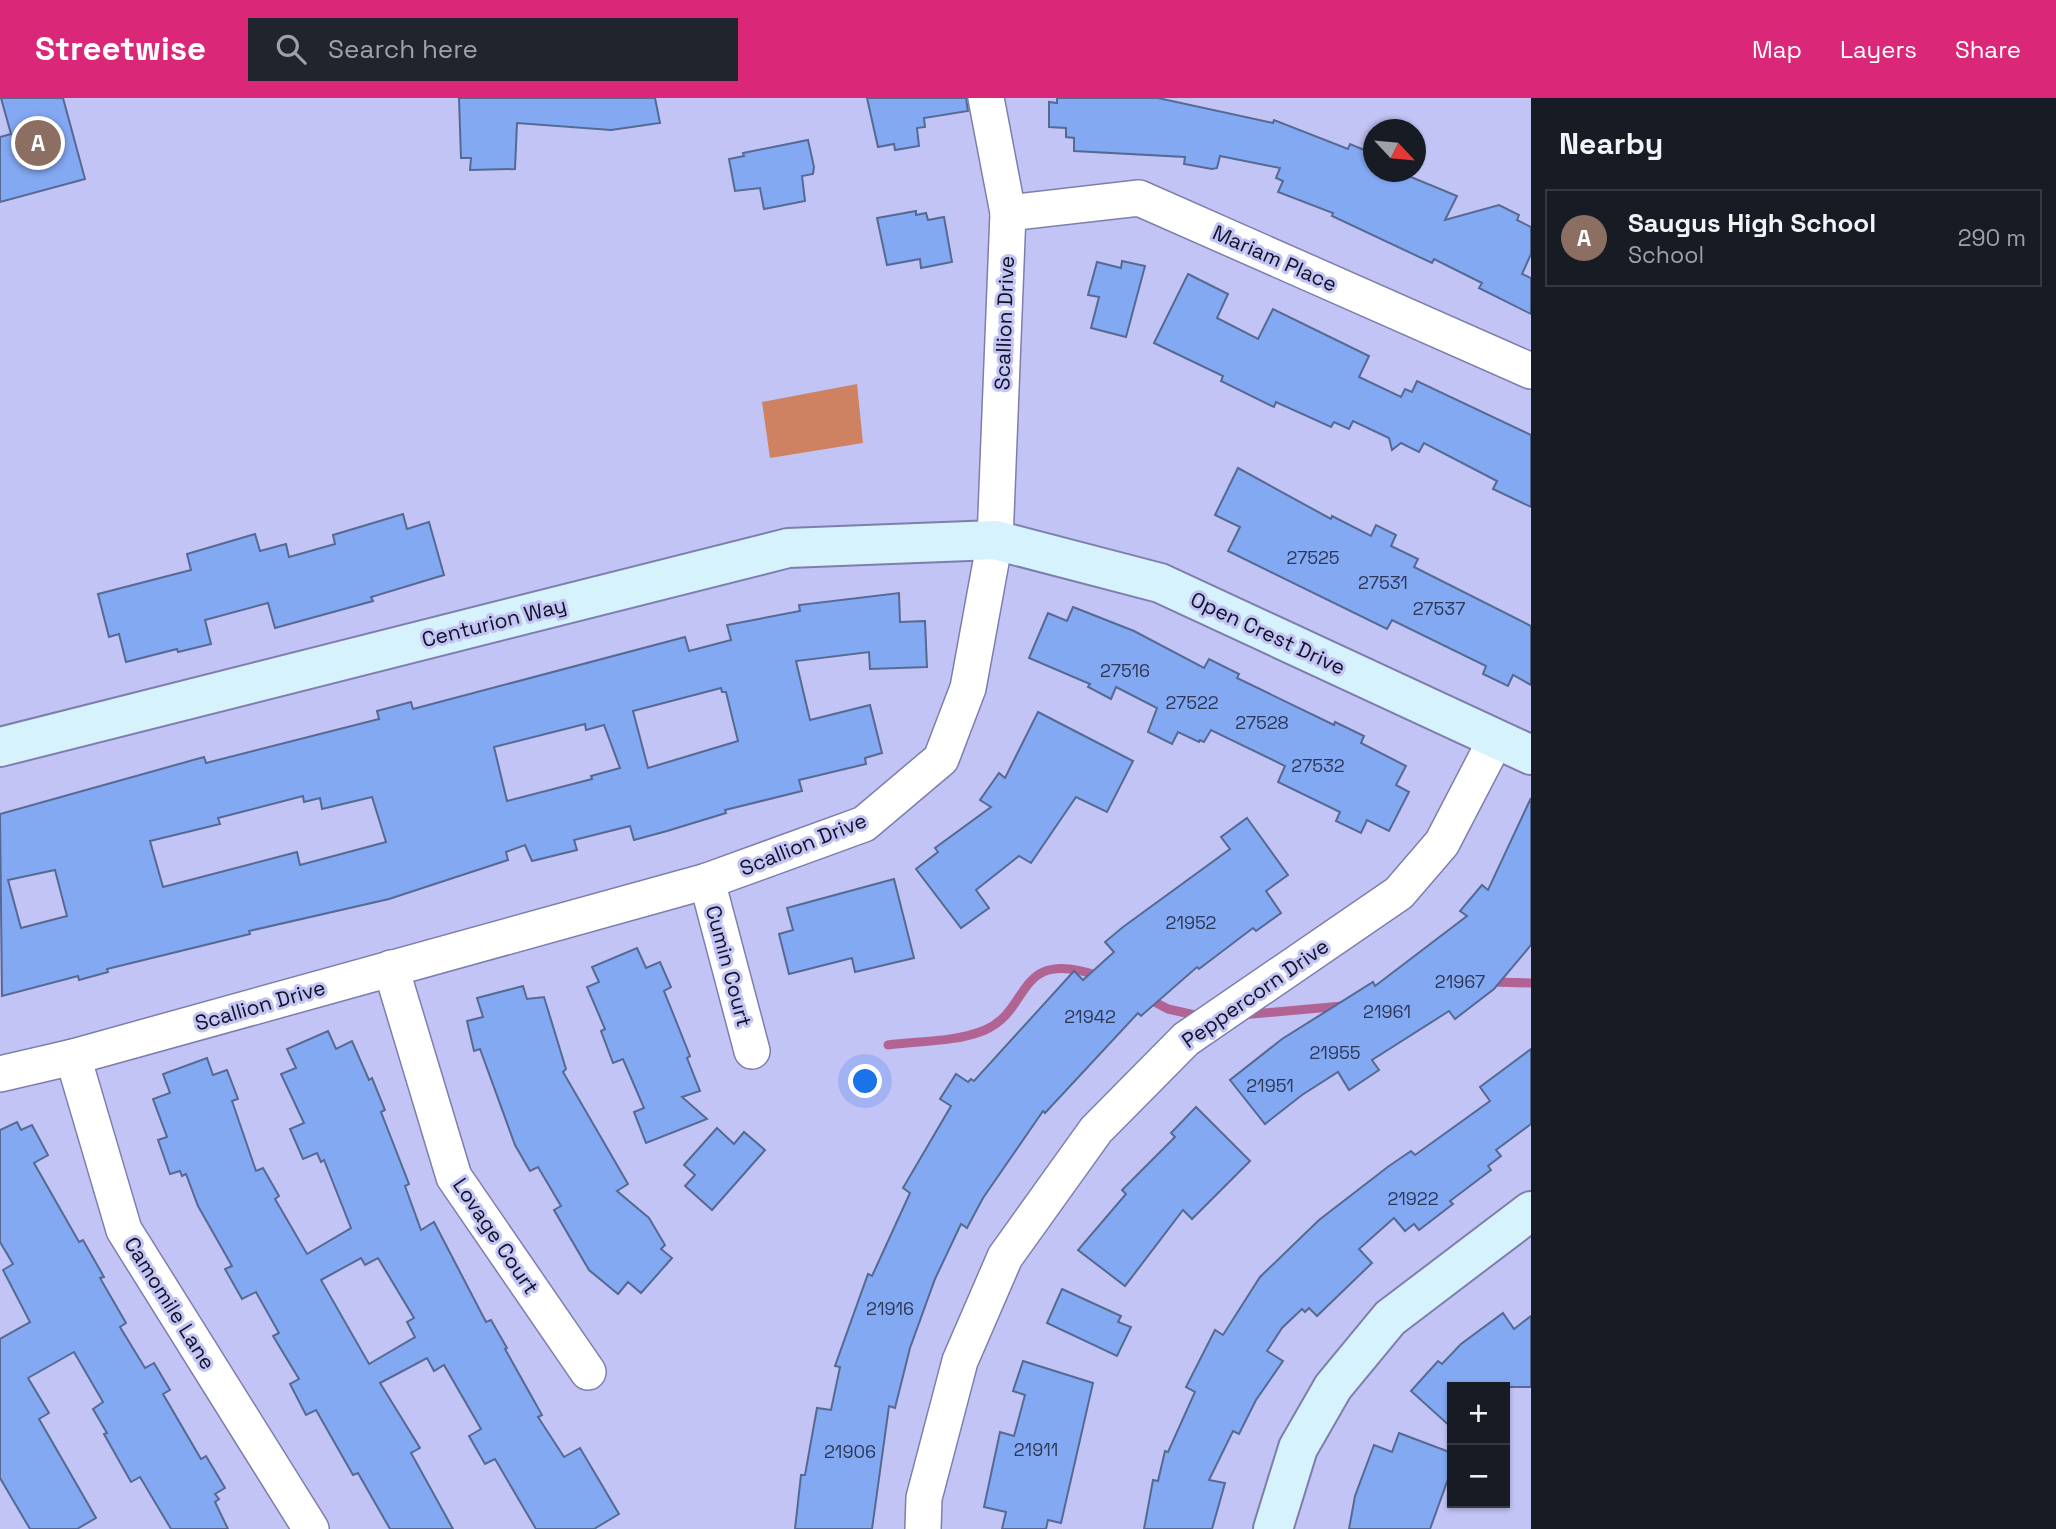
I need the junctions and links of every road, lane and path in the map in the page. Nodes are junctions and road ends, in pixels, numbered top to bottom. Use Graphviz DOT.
graph roads {
  1 [pos="986,98"];
  2 [pos="1008,213"];
  3 [pos="1531,371"];
  4 [pos="995,540"];
  5 [pos="1496,738"];
  6 [pos="0,747"];
  7 [pos="1531,755"];
  8 [pos="707,881"];
  9 [pos="391,968"];
  10 [pos="752,1051"];
  11 [pos="73,1058"];
  12 [pos="0,1074"];
  13 [pos="1531,1211"];
  14 [pos="588,1372"];
  15 [pos="311,1529"];
  16 [pos="923,1529"];
  17 [pos="1273,1529"];
  1 -- 2 [label="street, Scallion Drive"];
  2 -- 3 [label="street, Mariam Place"];
  2 -- 4 [label="street, Scallion Drive"];
  4 -- 5 [label="street, Open Crest Drive"];
  4 -- 6 [label="street, Centurion Way"];
  4 -- 8 [label="street, Scallion Drive"];
  5 -- 7 [label="street, Open Crest Drive"];
  5 -- 16 [label="street, Peppercorn Drive"];
  8 -- 9 [label="street, Scallion Drive"];
  8 -- 10 [label="street, Cumin Court"];
  9 -- 11 [label="street, Scallion Drive"];
  9 -- 14 [label="street, Lovage Court"];
  11 -- 12 [label="street, Scallion Drive"];
  11 -- 15 [label="street, Camomile Lane"];
  13 -- 17 [label="street"];
}
